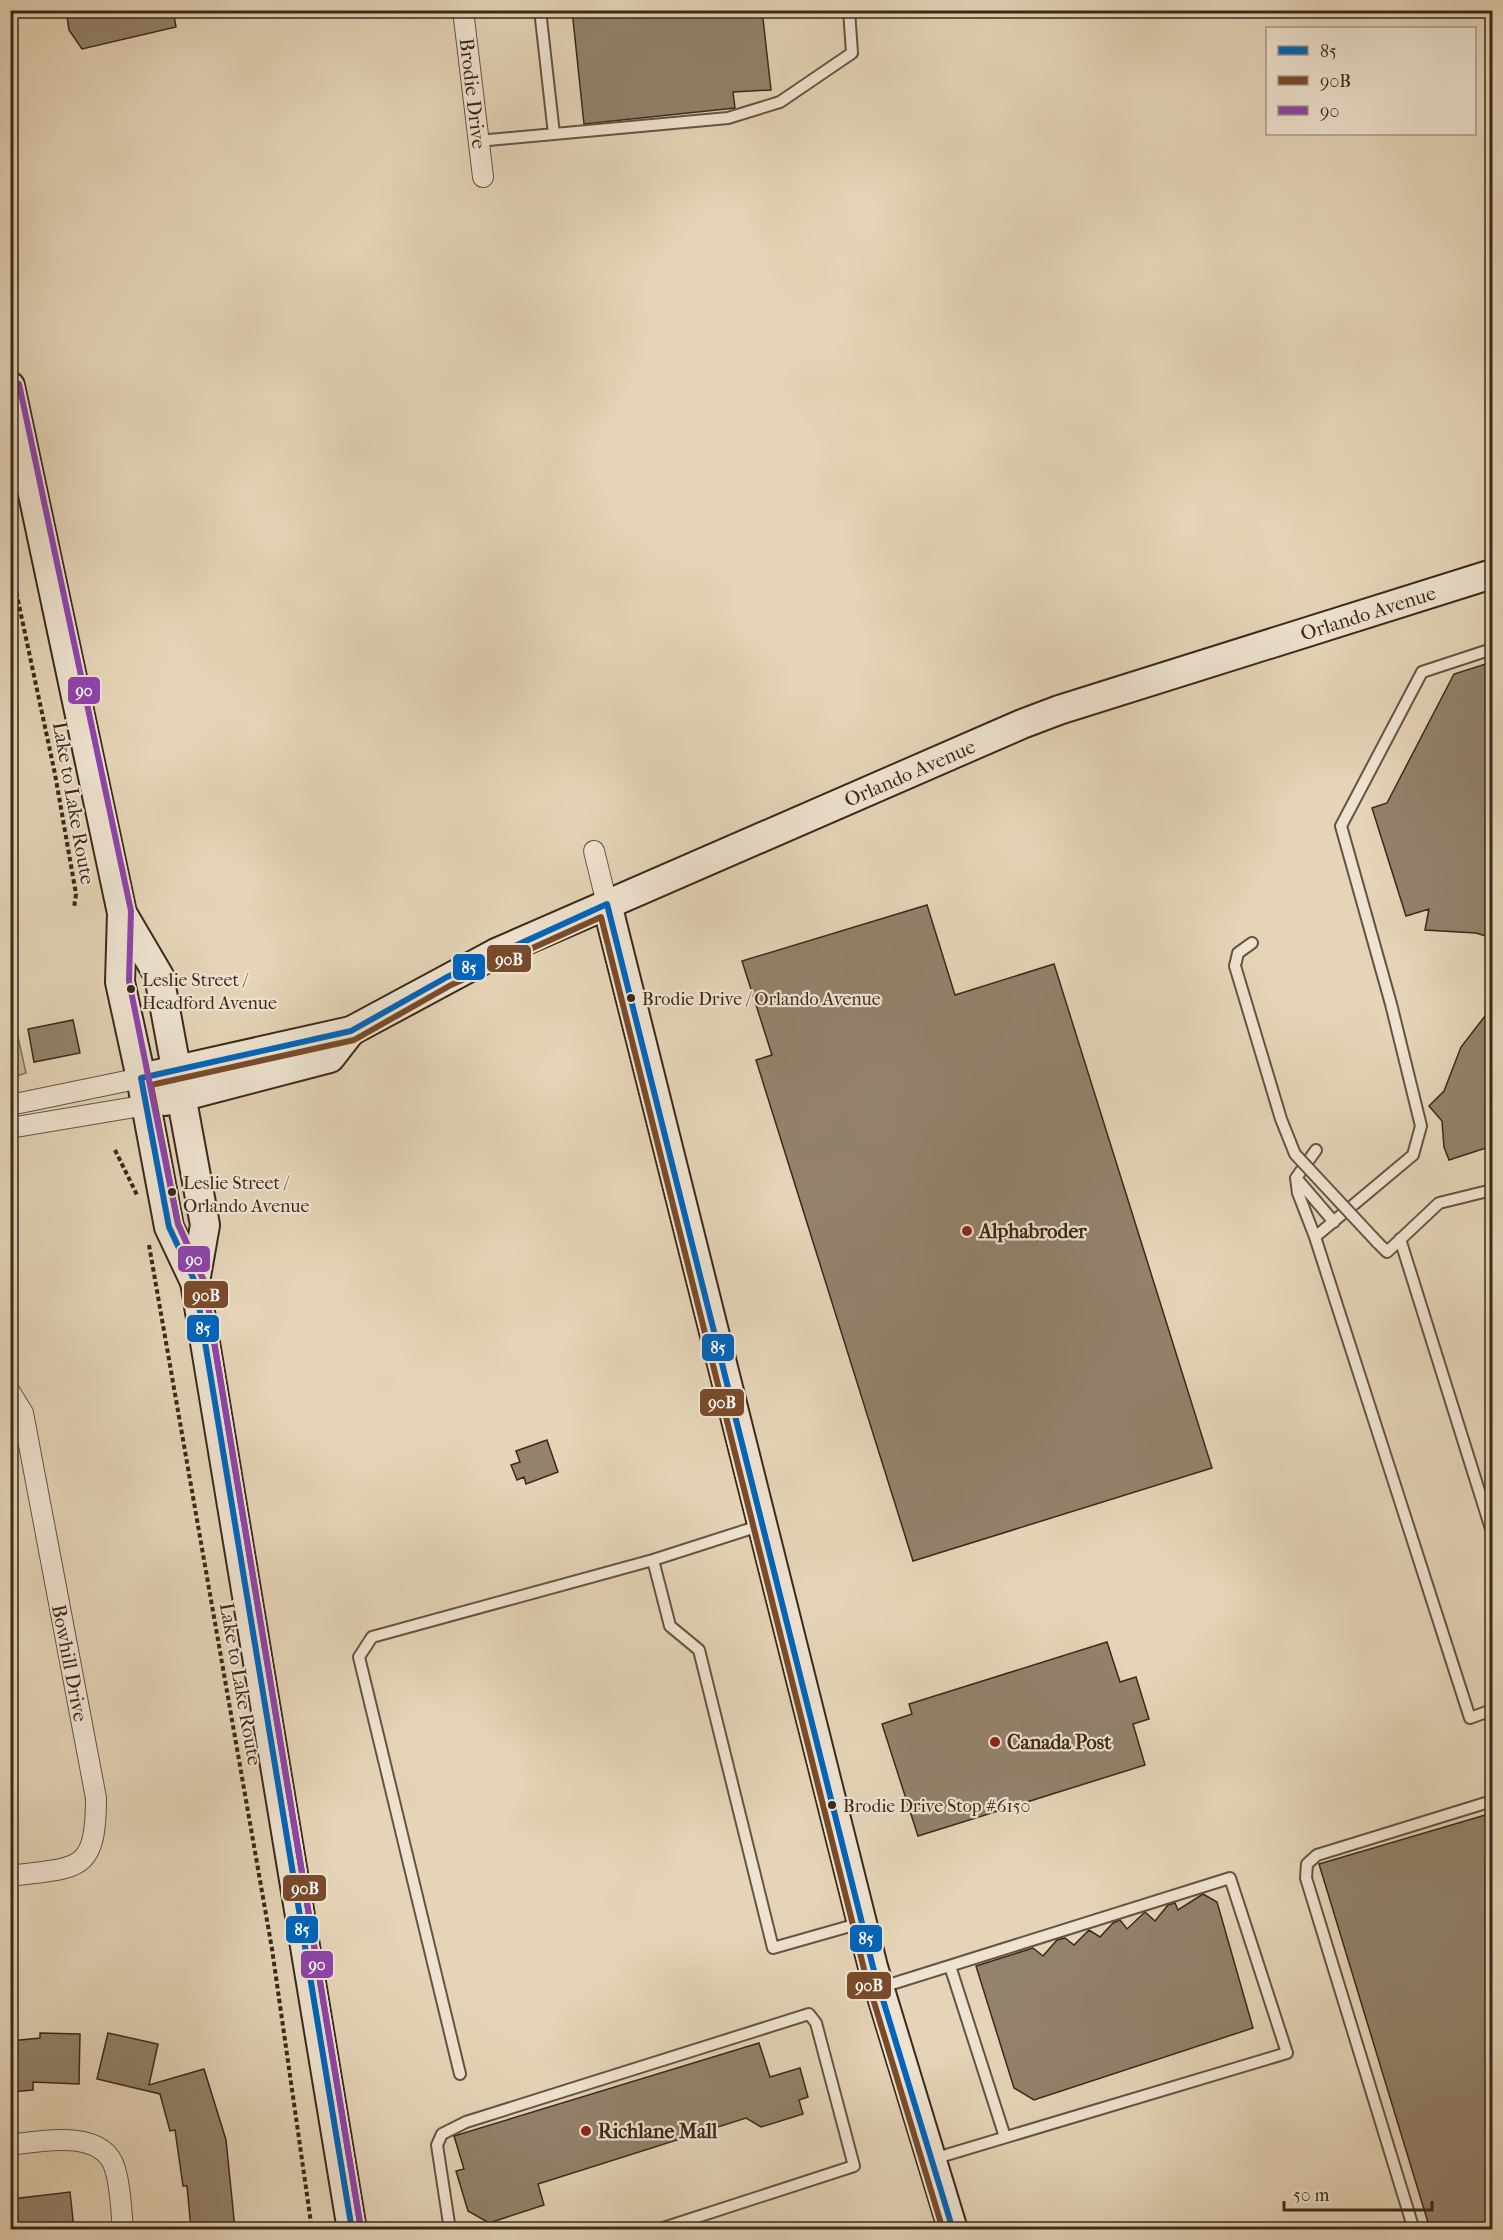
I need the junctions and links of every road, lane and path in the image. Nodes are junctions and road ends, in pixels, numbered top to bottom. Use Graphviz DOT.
graph roads {
  1 [pos="463,10"];
  2 [pos="540,10"];
  3 [pos="849,10"];
  4 [pos="554,134"];
  5 [pos="478,141"];
  6 [pos="483,177"];
  7 [pos="10,386"];
  8 [pos="10,563"];
  9 [pos="1492,574"];
  10 [pos="1492,649"];
  11 [pos="594,851"];
  12 [pos="607,904"];
  13 [pos="74,908"];
  14 [pos="122,913"];
  15 [pos="1252,944"];
  16 [pos="351,1031"];
  17 [pos="177,1070"];
  18 [pos="144,1091"];
  19 [pos="182,1098"];
  20 [pos="10,1105"];
  21 [pos="10,1128"];
  22 [pos="115,1150"];
  23 [pos="1316,1150"];
  24 [pos="1296,1178"];
  25 [pos="1492,1190"];
  26 [pos="143,1207"];
  27 [pos="1334,1222"];
  28 [pos="1315,1237"];
  29 [pos="1400,1239"];
  30 [pos="149,1243"];
  31 [pos="195,1282"];
  32 [pos="10,1392"];
  33 [pos="762,1525"];
  34 [pos="1492,1532"];
  35 [pos="653,1560"];
  36 [pos="1492,1710"];
  37 [pos="1492,1801"];
  38 [pos="10,1876"];
  39 [pos="862,1923"];
  40 [pos="950,1966"];
  41 [pos="879,1988"];
  42 [pos="460,2074"];
  43 [pos="1005,2137"];
  44 [pos="10,2145"];
  45 [pos="931,2160"];
  46 [pos="123,2229"];
  47 [pos="312,2229"];
  48 [pos="352,2229"];
  49 [pos="450,2229"];
  50 [pos="657,2229"];
  51 [pos="953,2229"];
  52 [pos="1414,2229"];
  1 -- 5 [label="street, Brodie Drive"];
  2 -- 4 [label="lane"];
  3 -- 4 [label="lane"];
  4 -- 5 [label="lane"];
  5 -- 6 [label="street, Brodie Drive"];
  7 -- 14 [label="street"];
  8 -- 13 [label="path, Lake to Lake Route"];
  9 -- 12 [label="street, Orlando Avenue"];
  10 -- 27 [label="lane"];
  11 -- 12 [label="street"];
  12 -- 16 [label="street, Orlando Avenue"];
  12 -- 33 [label="street"];
  14 -- 17 [label="street"];
  14 -- 18 [label="street"];
  15 -- 29 [label="lane, bridge"];
  16 -- 17 [label="street, Orlando Avenue"];
  16 -- 19 [label="street, Orlando Avenue"];
  17 -- 18 [label="street, Orlando Avenue"];
  17 -- 19 [label="street"];
  18 -- 19 [label="street, Orlando Avenue"];
  18 -- 20 [label="street"];
  18 -- 21 [label="street"];
  18 -- 31 [label="street"];
  19 -- 31 [label="street"];
  22 -- 26 [label="path"];
  23 -- 24 [label="lane"];
  24 -- 27 [label="lane"];
  24 -- 28 [label="lane"];
  25 -- 29 [label="lane"];
  27 -- 28 [label="lane"];
  28 -- 36 [label="lane"];
  29 -- 34 [label="lane"];
  30 -- 47 [label="path, Lake to Lake Route"];
  31 -- 48 [label="street"];
  32 -- 38 [label="street, Bowhill Drive"];
  33 -- 35 [label="lane"];
  33 -- 39 [label="street"];
  35 -- 39 [label="lane"];
  35 -- 42 [label="lane"];
  37 -- 52 [label="lane"];
  39 -- 41 [label="street"];
  40 -- 41 [label="lane"];
  40 -- 43 [label="lane"];
  40 -- 43 [label="lane"];
  41 -- 45 [label="street"];
  43 -- 45 [label="lane"];
  44 -- 46 [label="street"];
  45 -- 51 [label="street"];
  49 -- 50 [label="lane"];
}
